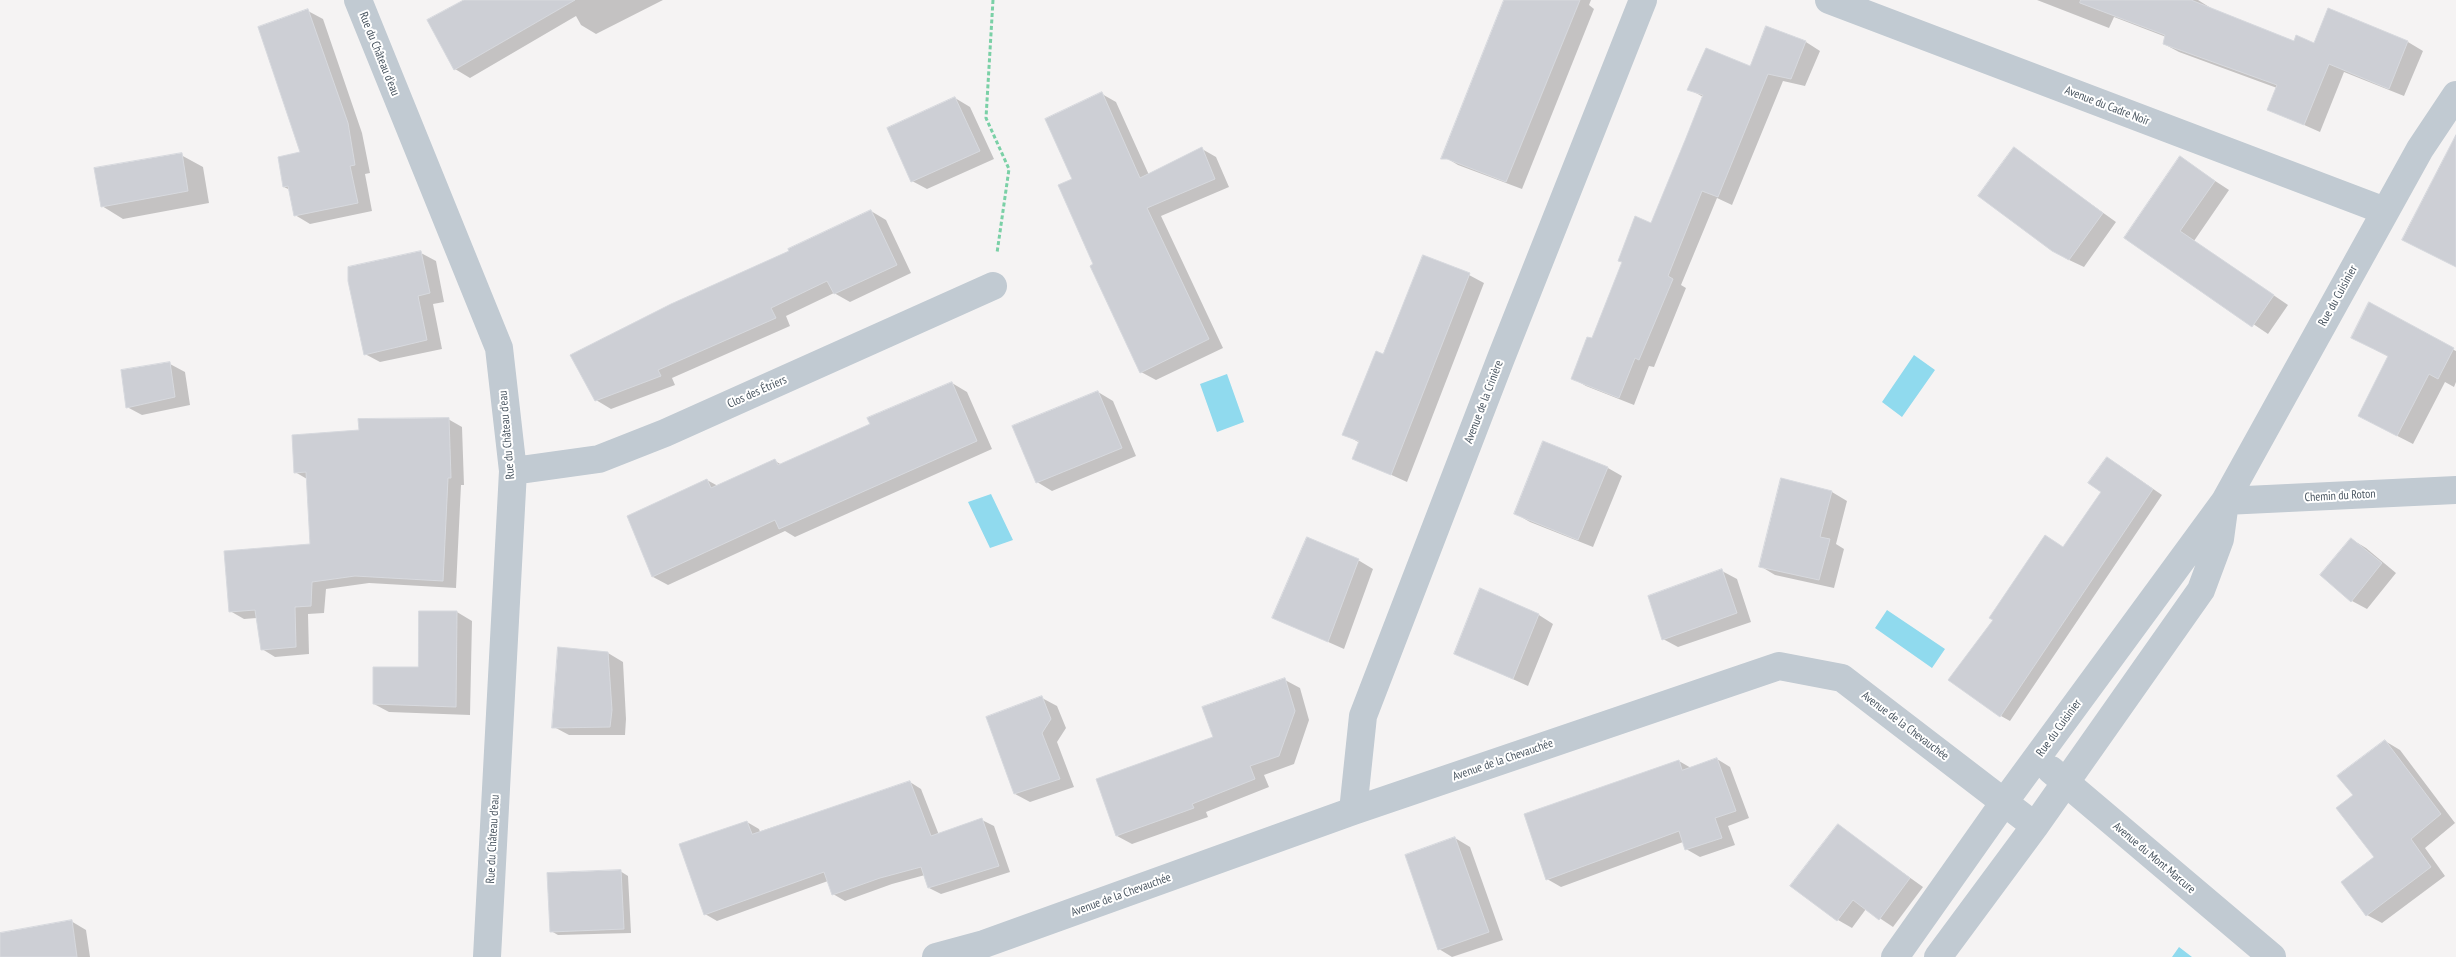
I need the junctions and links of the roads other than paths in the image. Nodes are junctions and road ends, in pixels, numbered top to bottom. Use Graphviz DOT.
graph roads {
  1 [pos="358,0"];
  2 [pos="1643,0"];
  3 [pos="1829,0"];
  4 [pos="2456,94"];
  5 [pos="2385,211"];
  6 [pos="993,286"];
  7 [pos="512,471"];
  8 [pos="2456,490"];
  9 [pos="2225,501"];
  10 [pos="2037,758"];
  11 [pos="2066,782"];
  12 [pos="2005,801"];
  13 [pos="1354,811"];
  14 [pos="2035,826"];
  15 [pos="987,951"];
  16 [pos="487,957"];
  17 [pos="936,957"];
  18 [pos="1895,957"];
  19 [pos="1938,957"];
  20 [pos="2272,957"];
  1 -- 7 [label="street, Rue du Château d'eau"];
  2 -- 13 [label="street, Avenue de la Crinière"];
  3 -- 5 [label="street, Avenue du Cadre Noir"];
  4 -- 5 [label="street, Rue du Cuisinier"];
  5 -- 9 [label="street, Rue du Cuisinier"];
  6 -- 7 [label="street, Clos des Étriers"];
  7 -- 16 [label="street, Rue du Château d'eau"];
  8 -- 9 [label="street, Chemin du Roton"];
  9 -- 10 [label="street, Rue du Cuisinier"];
  9 -- 11 [label="street, Rue du Cuisinier"];
  10 -- 11 [label="street, Avenue du Mont Marcure"];
  10 -- 12 [label="street, Rue du Cuisinier"];
  11 -- 14 [label="street, Rue du Cuisinier"];
  11 -- 20 [label="street, Avenue du Mont Marcure"];
  12 -- 13 [label="street, Avenue de la Chevauchée"];
  12 -- 14 [label="street, Avenue de la Chevauchée"];
  12 -- 18 [label="street, Rue du Cuisinier"];
  13 -- 15 [label="street, Avenue de la Chevauchée"];
  14 -- 19 [label="street, Rue du Cuisinier"];
  15 -- 17 [label="street, Avenue de la Chevauchée"];
}
